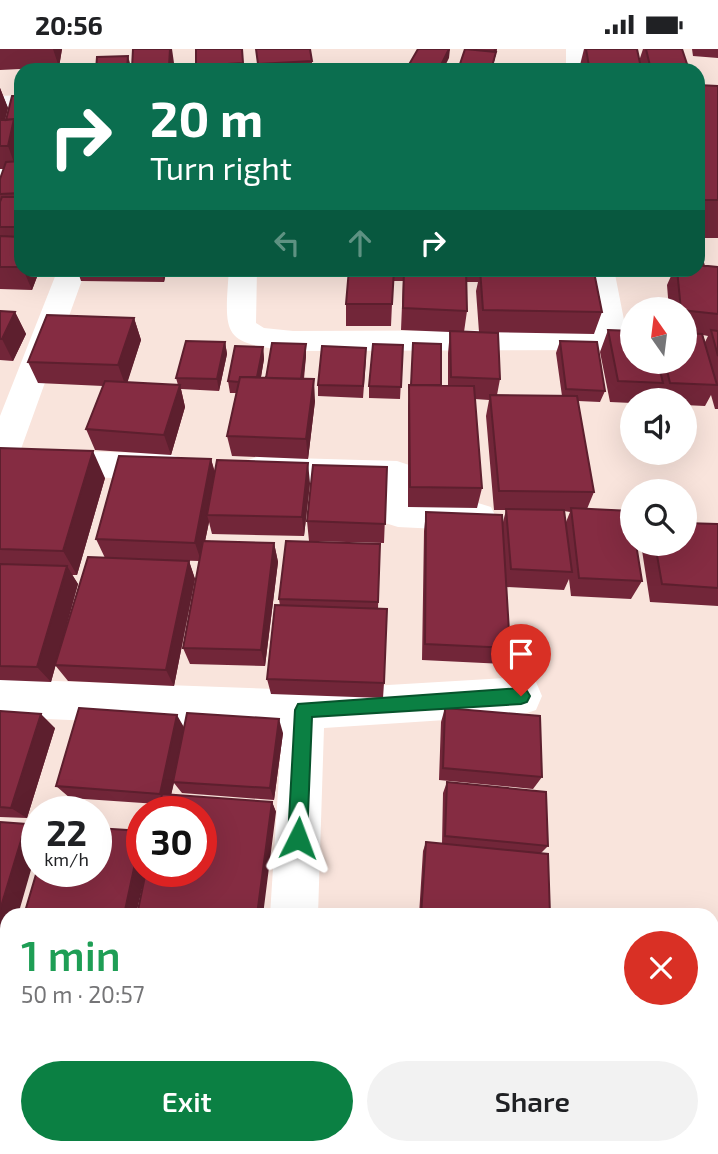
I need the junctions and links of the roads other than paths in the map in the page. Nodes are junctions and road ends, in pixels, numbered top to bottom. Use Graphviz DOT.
graph roads {
  1 [pos="69,277"];
  2 [pos="242,277"];
  3 [pos="603,277"];
  4 [pos="620,330"];
  5 [pos="620,339"];
  6 [pos="0,460"];
  7 [pos="513,519"];
  8 [pos="521,696"];
  9 [pos="0,698"];
  10 [pos="304,710"];
  11 [pos="294,908"];
  1 -- 6 [label="street"];
  2 -- 5 [label="street"];
  3 -- 4 [label="street"];
  6 -- 7 [label="street"];
  8 -- 10 [label="street"];
  9 -- 10 [label="street"];
  10 -- 11 [label="street"];
}
